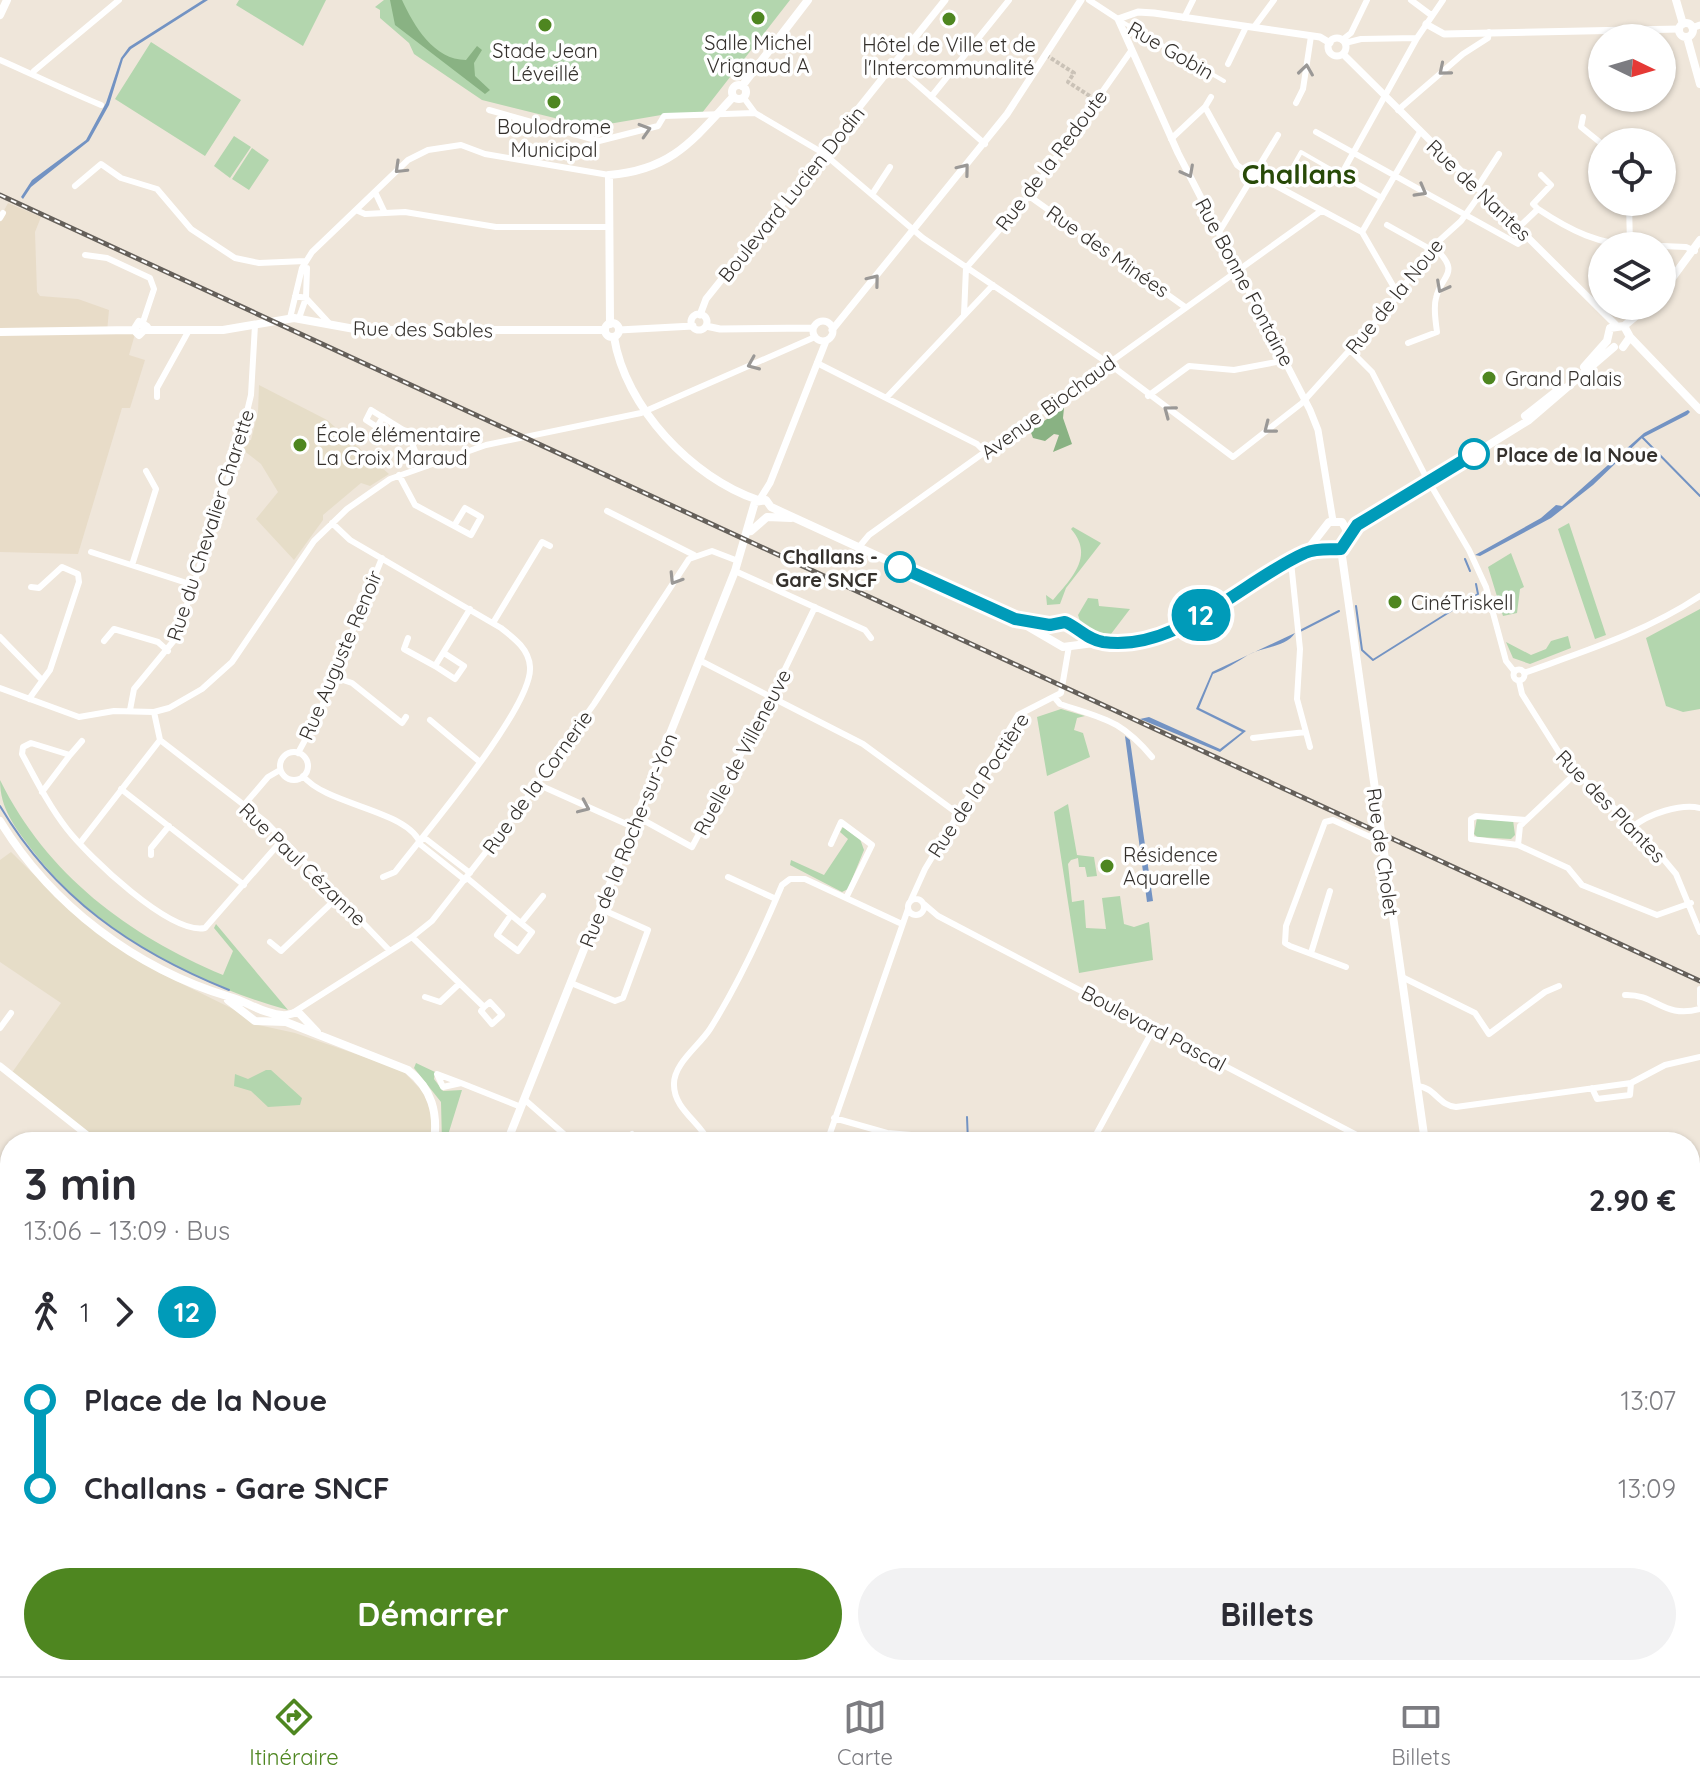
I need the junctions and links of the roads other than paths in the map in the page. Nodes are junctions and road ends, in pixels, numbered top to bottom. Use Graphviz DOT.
graph roads {
  1 [pos="7,0"];
  2 [pos="119,0"];
  3 [pos="808,0"];
  4 [pos="945,0"];
  5 [pos="1009,0"];
  6 [pos="1081,0"];
  7 [pos="1089,0"];
  8 [pos="1193,0"];
  9 [pos="1274,0"];
  10 [pos="1367,0"];
  11 [pos="1411,0"];
  12 [pos="1443,0"];
  13 [pos="1676,0"];
  14 [pos="1679,12"];
  15 [pos="0,15"];
  16 [pos="1431,15"];
  17 [pos="1184,18"];
  18 [pos="1118,19"];
  19 [pos="1426,24"];
  20 [pos="1669,24"];
  21 [pos="1250,27"];
  22 [pos="1688,28"];
  23 [pos="1588,29"];
  24 [pos="1489,32"];
  25 [pos="1311,36"];
  26 [pos="1417,38"];
  27 [pos="1344,42"];
  28 [pos="1330,43"];
  29 [pos="1131,51"];
  30 [pos="1343,54"];
  31 [pos="0,60"];
  32 [pos="1228,64"];
  33 [pos="895,65"];
  34 [pos="34,71"];
  35 [pos="1224,81"];
  36 [pos="1700,84"];
  37 [pos="742,86"];
  38 [pos="733,97"];
  39 [pos="931,97"];
  40 [pos="1211,97"];
  41 [pos="1385,97"];
  42 [pos="744,98"];
  43 [pos="1296,103"];
  44 [pos="101,105"];
  45 [pos="1205,107"];
  46 [pos="489,110"];
  47 [pos="1398,110"];
  48 [pos="755,113"];
  49 [pos="715,116"];
  50 [pos="1583,117"];
  51 [pos="1316,132"];
  52 [pos="1420,132"];
  53 [pos="1588,133"];
  54 [pos="1278,135"];
  55 [pos="1171,139"];
  56 [pos="985,144"];
  57 [pos="823,153"];
  58 [pos="1353,153"];
  59 [pos="1499,154"];
  60 [pos="890,167"];
  61 [pos="609,175"];
  62 [pos="1341,175"];
  63 [pos="1541,175"];
  64 [pos="1254,176"];
  65 [pos="1394,176"];
  66 [pos="75,186"];
  67 [pos="1281,188"];
  68 [pos="1479,190"];
  69 [pos="375,192"];
  70 [pos="873,193"];
  71 [pos="1029,196"];
  72 [pos="1382,198"];
  73 [pos="1538,209"];
  74 [pos="356,210"];
  75 [pos="384,211"];
  76 [pos="1321,211"];
  77 [pos="1465,215"];
  78 [pos="1387,225"];
  79 [pos="609,227"];
  80 [pos="1518,228"];
  81 [pos="916,229"];
  82 [pos="1219,232"];
  83 [pos="1362,232"];
  84 [pos="1527,237"];
  85 [pos="1588,238"];
  86 [pos="1698,245"];
  87 [pos="1676,247"];
  88 [pos="1432,248"];
  89 [pos="85,255"];
  90 [pos="305,261"];
  91 [pos="966,268"];
  92 [pos="1240,270"];
  93 [pos="1676,274"];
  94 [pos="993,285"];
  95 [pos="295,296"];
  96 [pos="1399,296"];
  97 [pos="306,298"];
  98 [pos="1185,307"];
  99 [pos="700,315"];
  100 [pos="964,315"];
  101 [pos="294,318"];
  102 [pos="1633,320"];
  103 [pos="255,325"];
  104 [pos="331,325"];
  105 [pos="145,326"];
  106 [pos="693,326"];
  107 [pos="706,326"];
  108 [pos="608,327"];
  109 [pos="832,330"];
  110 [pos="1621,330"];
  111 [pos="0,332"];
  112 [pos="188,332"];
  113 [pos="616,333"];
  114 [pos="818,336"];
  115 [pos="1408,343"];
  116 [pos="1615,345"];
  117 [pos="1350,350"];
  118 [pos="818,360"];
  119 [pos="1287,360"];
  120 [pos="1650,360"];
  121 [pos="1108,363"];
  122 [pos="1148,396"];
  123 [pos="157,397"];
  124 [pos="887,397"];
  125 [pos="1305,399"];
  126 [pos="1700,410"];
  127 [pos="645,411"];
  128 [pos="383,417"];
  129 [pos="985,452"];
  130 [pos="421,466"];
  131 [pos="146,471"];
  132 [pos="399,475"];
  133 [pos="1428,479"];
  134 [pos="770,483"];
  135 [pos="734,493"];
  136 [pos="759,500"];
  137 [pos="770,506"];
  138 [pos="607,511"];
  139 [pos="753,512"];
  140 [pos="765,517"];
  141 [pos="800,519"];
  142 [pos="1333,521"];
  143 [pos="332,523"];
  144 [pos="454,526"];
  145 [pos="1348,528"];
  146 [pos="1321,535"];
  147 [pos="747,538"];
  148 [pos="550,546"];
  149 [pos="859,547"];
  150 [pos="1334,548"];
  151 [pos="91,552"];
  152 [pos="1305,553"];
  153 [pos="694,555"];
  154 [pos="382,558"];
  155 [pos="738,561"];
  156 [pos="1291,562"];
  157 [pos="132,565"];
  158 [pos="735,571"];
  159 [pos="193,585"];
  160 [pos="31,587"];
  161 [pos="1700,596"];
  162 [pos="815,607"];
  163 [pos="470,609"];
  164 [pos="1015,619"];
  165 [pos="493,623"];
  166 [pos="1054,625"];
  167 [pos="1076,630"];
  168 [pos="0,637"];
  169 [pos="408,638"];
  170 [pos="871,638"];
  171 [pos="104,641"];
  172 [pos="1054,642"];
  173 [pos="1102,642"];
  174 [pos="1070,645"];
  175 [pos="168,651"];
  176 [pos="444,653"];
  177 [pos="699,660"];
  178 [pos="1065,663"];
  179 [pos="435,666"];
  180 [pos="1514,671"];
  181 [pos="1524,673"];
  182 [pos="334,677"];
  183 [pos="41,679"];
  184 [pos="1519,681"];
  185 [pos="0,688"];
  186 [pos="772,698"];
  187 [pos="1055,698"];
  188 [pos="29,699"];
  189 [pos="130,710"];
  190 [pos="154,712"];
  191 [pos="406,717"];
  192 [pos="430,720"];
  193 [pos="1306,732"];
  194 [pos="1253,738"];
  195 [pos="160,740"];
  196 [pos="82,741"];
  197 [pos="1310,747"];
  198 [pos="298,753"];
  199 [pos="70,755"];
  200 [pos="1152,757"];
  201 [pos="480,762"];
  202 [pos="280,770"];
  203 [pos="1575,774"];
  204 [pos="303,776"];
  205 [pos="537,784"];
  206 [pos="121,789"];
  207 [pos="42,792"];
  208 [pos="244,805"];
  209 [pos="1700,808"];
  210 [pos="957,813"];
  211 [pos="643,820"];
  212 [pos="1526,820"];
  213 [pos="0,821"];
  214 [pos="169,826"];
  215 [pos="633,827"];
  216 [pos="1633,827"];
  217 [pos="283,839"];
  218 [pos="419,839"];
  219 [pos="1381,842"];
  220 [pos="80,843"];
  221 [pos="831,844"];
  222 [pos="1518,845"];
  223 [pos="151,855"];
  224 [pos="383,877"];
  225 [pos="467,877"];
  226 [pos="728,877"];
  227 [pos="920,879"];
  228 [pos="244,885"];
  229 [pos="1330,891"];
  230 [pos="339,896"];
  231 [pos="543,896"];
  232 [pos="846,898"];
  233 [pos="776,899"];
  234 [pos="911,900"];
  235 [pos="922,902"];
  236 [pos="1691,903"];
  237 [pos="601,909"];
  238 [pos="908,909"];
  239 [pos="918,914"];
  240 [pos="511,915"];
  241 [pos="938,916"];
  242 [pos="521,923"];
  243 [pos="902,924"];
  244 [pos="1700,932"];
  245 [pos="412,937"];
  246 [pos="270,942"];
  247 [pos="389,950"];
  248 [pos="1311,953"];
  249 [pos="1346,967"];
  250 [pos="1402,977"];
  251 [pos="571,983"];
  252 [pos="458,985"];
  253 [pos="1559,986"];
  254 [pos="1700,989"];
  255 [pos="220,994"];
  256 [pos="1625,995"];
  257 [pos="425,997"];
  258 [pos="1700,1006"];
  259 [pos="484,1007"];
  260 [pos="11,1013"];
  261 [pos="261,1013"];
  262 [pos="296,1019"];
  263 [pos="0,1028"];
  264 [pos="1154,1028"];
  265 [pos="1700,1057"];
  266 [pos="0,1066"];
  267 [pos="461,1083"];
  268 [pos="1631,1083"];
  269 [pos="1417,1086"];
  270 [pos="1592,1088"];
  271 [pos="523,1103"];
  272 [pos="834,1118"];
  273 [pos="83,1132"];
  274 [pos="434,1132"];
  275 [pos="511,1132"];
  276 [pos="560,1132"];
  277 [pos="701,1132"];
  278 [pos="830,1132"];
  279 [pos="883,1132"];
  280 [pos="1097,1132"];
  281 [pos="1351,1132"];
  282 [pos="1424,1132"];
  1 -- 15 [label="main road"];
  2 -- 34 [label="street"];
  3 -- 37 [label="main road"];
  4 -- 33 [label="street, Boulevard Lucien Dodin"];
  5 -- 39 [label="street"];
  6 -- 56 [label="street"];
  7 -- 18 [label="street"];
  8 -- 17 [label="street"];
  9 -- 21 [label="street"];
  10 -- 27 [label="street"];
  11 -- 16 [label="street"];
  12 -- 16 [label="street"];
  13 -- 14 [label="main road"];
  14 -- 20 [label="street"];
  14 -- 22 [label="main road"];
  16 -- 19 [label="street"];
  17 -- 18 [label="street"];
  17 -- 21 [label="street"];
  18 -- 29 [label="street, Rue Bonne Fontaine"];
  18 -- 35 [label="street, Rue Gobin"];
  19 -- 24 [label="street"];
  19 -- 26 [label="street"];
  21 -- 25 [label="street"];
  21 -- 32 [label="street"];
  22 -- 36 [label="main road"];
  23 -- 24 [label="street"];
  24 -- 47 [label="street, one-way"];
  25 -- 28 [label="street"];
  43 -- 25 [label="street, one-way"];
  26 -- 27 [label="street"];
  26 -- 41 [label="street"];
  27 -- 28 [label="street"];
  27 -- 30 [label="street"];
  28 -- 30 [label="street, Rue de Nantes"];
  29 -- 55 [label="street, Rue Bonne Fontaine"];
  29 -- 71 [label="street, Rue de la Redoute"];
  30 -- 41 [label="street, Rue de Nantes"];
  31 -- 34 [label="street"];
  33 -- 39 [label="street"];
  33 -- 57 [label="street, Boulevard Lucien Dodin"];
  34 -- 44 [label="street"];
  37 -- 38 [label="main road"];
  37 -- 42 [label="main road"];
  38 -- 42 [label="main road"];
  38 -- 49 [label="main road"];
  39 -- 56 [label="street"];
  40 -- 45 [label="street"];
  41 -- 47 [label="street, Rue de Nantes"];
  41 -- 58 [label="street"];
  42 -- 48 [label="street"];
  45 -- 55 [label="street"];
  45 -- 64 [label="street"];
  46 -- 49 [label="street, one-way"];
  47 -- 52 [label="street, Rue de Nantes"];
  48 -- 49 [label="street"];
  48 -- 57 [label="street"];
  49 -- 61 [label="main road"];
  50 -- 53 [label="street"];
  51 -- 58 [label="street"];
  52 -- 65 [label="street"];
  52 -- 68 [label="street, Rue de Nantes"];
  54 -- 64 [label="street"];
  55 -- 82 [label="street, Rue Bonne Fontaine, one-way"];
  81 -- 56 [label="street, one-way"];
  57 -- 70 [label="street"];
  57 -- 99 [label="street, Boulevard Lucien Dodin"];
  58 -- 62 [label="street"];
  58 -- 65 [label="street"];
  59 -- 68 [label="street, Rue de la Noue"];
  60 -- 70 [label="street"];
  61 -- 69 [label="street, one-way"];
  61 -- 79 [label="main road"];
  62 -- 67 [label="street"];
  62 -- 72 [label="street"];
  63 -- 73 [label="street"];
  64 -- 67 [label="street"];
  64 -- 82 [label="street"];
  65 -- 72 [label="street"];
  65 -- 77 [label="street, one-way"];
  66 -- 90 [label="street"];
  67 -- 76 [label="street"];
  68 -- 77 [label="street, Rue de la Noue"];
  68 -- 80 [label="street, Rue de Nantes"];
  69 -- 74 [label="street"];
  69 -- 75 [label="street"];
  70 -- 81 [label="street"];
  71 -- 91 [label="street, Rue de la Redoute"];
  71 -- 98 [label="street, Rue des Minées"];
  72 -- 83 [label="street"];
  73 -- 80 [label="street"];
  73 -- 85 [label="street"];
  74 -- 75 [label="street"];
  74 -- 90 [label="street"];
  75 -- 79 [label="street"];
  76 -- 83 [label="street"];
  76 -- 92 [label="street, Avenue Biochaud"];
  77 -- 84 [label="street"];
  77 -- 88 [label="street, Rue de la Noue"];
  78 -- 88 [label="street"];
  79 -- 108 [label="main road"];
  80 -- 84 [label="street, Rue de Nantes"];
  81 -- 91 [label="street"];
  109 -- 81 [label="street, one-way"];
  82 -- 92 [label="street, Rue Bonne Fontaine"];
  83 -- 96 [label="street"];
  84 -- 110 [label="street, Rue de Nantes"];
  86 -- 87 [label="street"];
  86 -- 93 [label="main road"];
  88 -- 96 [label="street, Rue de la Noue"];
  88 -- 115 [label="street, one-way"];
  89 -- 105 [label="street"];
  90 -- 95 [label="street"];
  90 -- 97 [label="street"];
  91 -- 94 [label="street"];
  91 -- 100 [label="street"];
  92 -- 98 [label="street, Avenue Biochaud"];
  92 -- 119 [label="street, Rue Bonne Fontaine"];
  94 -- 100 [label="street"];
  94 -- 121 [label="street"];
  95 -- 97 [label="street"];
  95 -- 101 [label="street"];
  96 -- 117 [label="street, Rue de la Noue"];
  97 -- 101 [label="street"];
  97 -- 104 [label="street"];
  98 -- 121 [label="street, Avenue Biochaud"];
  99 -- 106 [label="street"];
  99 -- 107 [label="street"];
  100 -- 124 [label="street"];
  101 -- 103 [label="main road, Rue des Sables"];
  101 -- 104 [label="main road, Rue des Sables"];
  102 -- 110 [label="main road"];
  103 -- 112 [label="main road, Rue des Sables"];
  103 -- 159 [label="street, Rue du Chevalier Charette"];
  104 -- 108 [label="main road, Rue des Sables"];
  105 -- 111 [label="main road, Rue des Sables"];
  105 -- 112 [label="main road, Rue des Sables"];
  106 -- 107 [label="street"];
  106 -- 113 [label="street"];
  107 -- 114 [label="street"];
  108 -- 113 [label="main road"];
  109 -- 114 [label="street"];
  109 -- 114 [label="street"];
  110 -- 116 [label="main road"];
  110 -- 116 [label="main road"];
  110 -- 120 [label="main road, Rue de Nantes"];
  112 -- 123 [label="street"];
  113 -- 127 [label="main road"];
  114 -- 118 [label="street"];
  114 -- 127 [label="street, one-way"];
  116 -- 120 [label="main road"];
  116 -- 133 [label="main road"];
  117 -- 125 [label="street, Rue de la Noue"];
  117 -- 133 [label="street, Rue des Plantes"];
  118 -- 124 [label="street"];
  118 -- 134 [label="street"];
  119 -- 122 [label="street"];
  119 -- 125 [label="street, Rue Bonne Fontaine"];
  120 -- 126 [label="main road, Rue de Nantes"];
  121 -- 122 [label="street"];
  121 -- 129 [label="street, Avenue Biochaud"];
  125 -- 122 [label="street, Rue de la Noue, one-way"];
  124 -- 129 [label="street"];
  125 -- 142 [label="street, Rue Bonne Fontaine"];
  127 -- 130 [label="street"];
  127 -- 135 [label="main road"];
  128 -- 130 [label="street"];
  129 -- 149 [label="street, Avenue Biochaud"];
  130 -- 132 [label="street"];
  131 -- 157 [label="street"];
  132 -- 143 [label="street"];
  132 -- 144 [label="street"];
  133 -- 145 [label="main road"];
  133 -- 180 [label="street, Rue des Plantes"];
  134 -- 136 [label="street"];
  134 -- 137 [label="street"];
  135 -- 136 [label="main road"];
  135 -- 139 [label="main road"];
  136 -- 137 [label="main road"];
  136 -- 139 [label="main road, Rue de la Roche-sur-Yon"];
  137 -- 140 [label="main road, Rue de la Roche-sur-Yon"];
  137 -- 141 [label="main road"];
  138 -- 153 [label="street"];
  139 -- 140 [label="main road"];
  139 -- 147 [label="main road, Rue de la Roche-sur-Yon"];
  140 -- 141 [label="main road"];
  140 -- 147 [label="main road, Rue de la Roche-sur-Yon"];
  141 -- 149 [label="main road"];
  142 -- 145 [label="main road"];
  142 -- 146 [label="main road"];
  143 -- 154 [label="street"];
  143 -- 190 [label="street"];
  144 -- 144 [label="street"];
  145 -- 150 [label="main road"];
  146 -- 150 [label="main road"];
  146 -- 152 [label="main road"];
  147 -- 155 [label="main road, Rue de la Roche-sur-Yon"];
  148 -- 165 [label="street"];
  149 -- 164 [label="main road"];
  150 -- 152 [label="main road"];
  150 -- 219 [label="main road, Rue de Cholet"];
  151 -- 157 [label="street"];
  152 -- 156 [label="main road"];
  153 -- 155 [label="street"];
  153 -- 205 [label="street, Rue de la Cornerie, one-way"];
  154 -- 163 [label="street"];
  154 -- 182 [label="street, Rue Auguste Renoir"];
  155 -- 158 [label="main road, Rue de la Roche-sur-Yon"];
  156 -- 173 [label="main road"];
  156 -- 193 [label="street"];
  157 -- 159 [label="street"];
  158 -- 162 [label="street"];
  158 -- 177 [label="main road, Rue de la Roche-sur-Yon"];
  159 -- 175 [label="street, Rue du Chevalier Charette"];
  160 -- 183 [label="street"];
  161 -- 181 [label="street"];
  162 -- 170 [label="street"];
  162 -- 186 [label="street, Ruelle de Villeneuve"];
  163 -- 165 [label="street"];
  163 -- 176 [label="street"];
  164 -- 166 [label="main road"];
  164 -- 172 [label="main road"];
  165 -- 201 [label="street"];
  166 -- 167 [label="main road"];
  166 -- 172 [label="main road"];
  167 -- 173 [label="main road"];
  167 -- 174 [label="main road"];
  168 -- 183 [label="street"];
  169 -- 179 [label="street"];
  171 -- 175 [label="street"];
  172 -- 174 [label="main road"];
  172 -- 178 [label="street"];
  173 -- 174 [label="main road"];
  174 -- 178 [label="street"];
  175 -- 189 [label="street, Rue du Chevalier Charette"];
  176 -- 179 [label="street"];
  176 -- 179 [label="street"];
  177 -- 186 [label="street"];
  177 -- 215 [label="main road, Rue de la Roche-sur-Yon"];
  178 -- 187 [label="street"];
  180 -- 181 [label="street"];
  180 -- 184 [label="street, Rue des Plantes"];
  181 -- 184 [label="street"];
  182 -- 191 [label="street"];
  182 -- 198 [label="street, Rue Auguste Renoir"];
  183 -- 188 [label="street"];
  184 -- 203 [label="street, Rue des Plantes"];
  185 -- 188 [label="street"];
  186 -- 210 [label="street"];
  186 -- 211 [label="street, Ruelle de Villeneuve"];
  187 -- 200 [label="street"];
  187 -- 210 [label="street, Rue de la Poctière"];
  188 -- 189 [label="street"];
  189 -- 190 [label="street"];
  190 -- 195 [label="street"];
  192 -- 201 [label="street"];
  193 -- 194 [label="street"];
  193 -- 197 [label="street"];
  195 -- 206 [label="street"];
  195 -- 208 [label="street, Rue Paul Cézanne"];
  196 -- 199 [label="street"];
  198 -- 202 [label="street"];
  198 -- 204 [label="street"];
  199 -- 207 [label="street"];
  199 -- 207 [label="street"];
  201 -- 218 [label="street"];
  202 -- 204 [label="street"];
  202 -- 208 [label="street"];
  203 -- 212 [label="street"];
  203 -- 216 [label="street, Rue des Plantes"];
  204 -- 218 [label="street"];
  205 -- 215 [label="street, one-way"];
  205 -- 225 [label="street, Rue de la Cornerie"];
  206 -- 214 [label="street"];
  206 -- 220 [label="street"];
  207 -- 220 [label="street"];
  208 -- 217 [label="street, Rue Paul Cézanne"];
  209 -- 216 [label="street"];
  210 -- 227 [label="street, Rue de la Poctière"];
  212 -- 222 [label="street"];
  212 -- 222 [label="street"];
  213 -- 255 [label="main road"];
  214 -- 223 [label="street"];
  214 -- 228 [label="street"];
  215 -- 237 [label="main road, Rue de la Roche-sur-Yon"];
  216 -- 236 [label="street, Rue des Plantes"];
  217 -- 228 [label="street"];
  217 -- 230 [label="street, Rue Paul Cézanne"];
  218 -- 224 [label="street"];
  218 -- 225 [label="street"];
  219 -- 248 [label="street"];
  219 -- 250 [label="main road, Rue de Cholet"];
  220 -- 228 [label="street"];
  221 -- 232 [label="street"];
  222 -- 236 [label="street"];
  225 -- 240 [label="street"];
  225 -- 245 [label="street, Rue de la Cornerie"];
  226 -- 233 [label="street"];
  227 -- 234 [label="street, Rue de la Poctière"];
  227 -- 235 [label="street, Rue de la Poctière"];
  229 -- 248 [label="street"];
  230 -- 246 [label="street"];
  230 -- 247 [label="street, Rue Paul Cézanne"];
  231 -- 242 [label="street"];
  232 -- 233 [label="street"];
  232 -- 243 [label="street"];
  233 -- 277 [label="street"];
  234 -- 235 [label="street"];
  234 -- 238 [label="street, Rue de la Poctière"];
  235 -- 239 [label="street, Rue de la Poctière"];
  235 -- 241 [label="street, Boulevard Pascal"];
  236 -- 244 [label="street, Rue des Plantes"];
  237 -- 251 [label="main road, Rue de la Roche-sur-Yon"];
  237 -- 251 [label="street"];
  238 -- 239 [label="street"];
  238 -- 243 [label="street, Rue de la Poctière"];
  239 -- 241 [label="street, Boulevard Pascal"];
  239 -- 243 [label="street"];
  240 -- 242 [label="street"];
  240 -- 242 [label="street"];
  241 -- 264 [label="street, Boulevard Pascal"];
  243 -- 272 [label="street, Rue de la Poctière"];
  245 -- 247 [label="street, Rue de la Cornerie"];
  245 -- 252 [label="street"];
  247 -- 262 [label="street, Rue de la Cornerie"];
  248 -- 249 [label="street"];
  250 -- 253 [label="street"];
  250 -- 269 [label="main road, Rue de Cholet"];
  251 -- 271 [label="main road, Rue de la Roche-sur-Yon"];
  252 -- 257 [label="street"];
  252 -- 259 [label="street"];
  254 -- 258 [label="street"];
  255 -- 261 [label="main road"];
  255 -- 261 [label="main road"];
  256 -- 258 [label="street"];
  260 -- 263 [label="street"];
  261 -- 262 [label="main road"];
  262 -- 274 [label="main road"];
  264 -- 280 [label="street"];
  264 -- 281 [label="street, Boulevard Pascal"];
  265 -- 268 [label="street"];
  266 -- 273 [label="street"];
  267 -- 271 [label="street"];
  268 -- 270 [label="street"];
  268 -- 270 [label="street"];
  269 -- 270 [label="street"];
  269 -- 282 [label="main road, Rue de Cholet"];
  271 -- 275 [label="main road, Rue de la Roche-sur-Yon"];
  271 -- 276 [label="street"];
  272 -- 278 [label="street, Rue de la Poctière"];
  272 -- 279 [label="street"];
}
